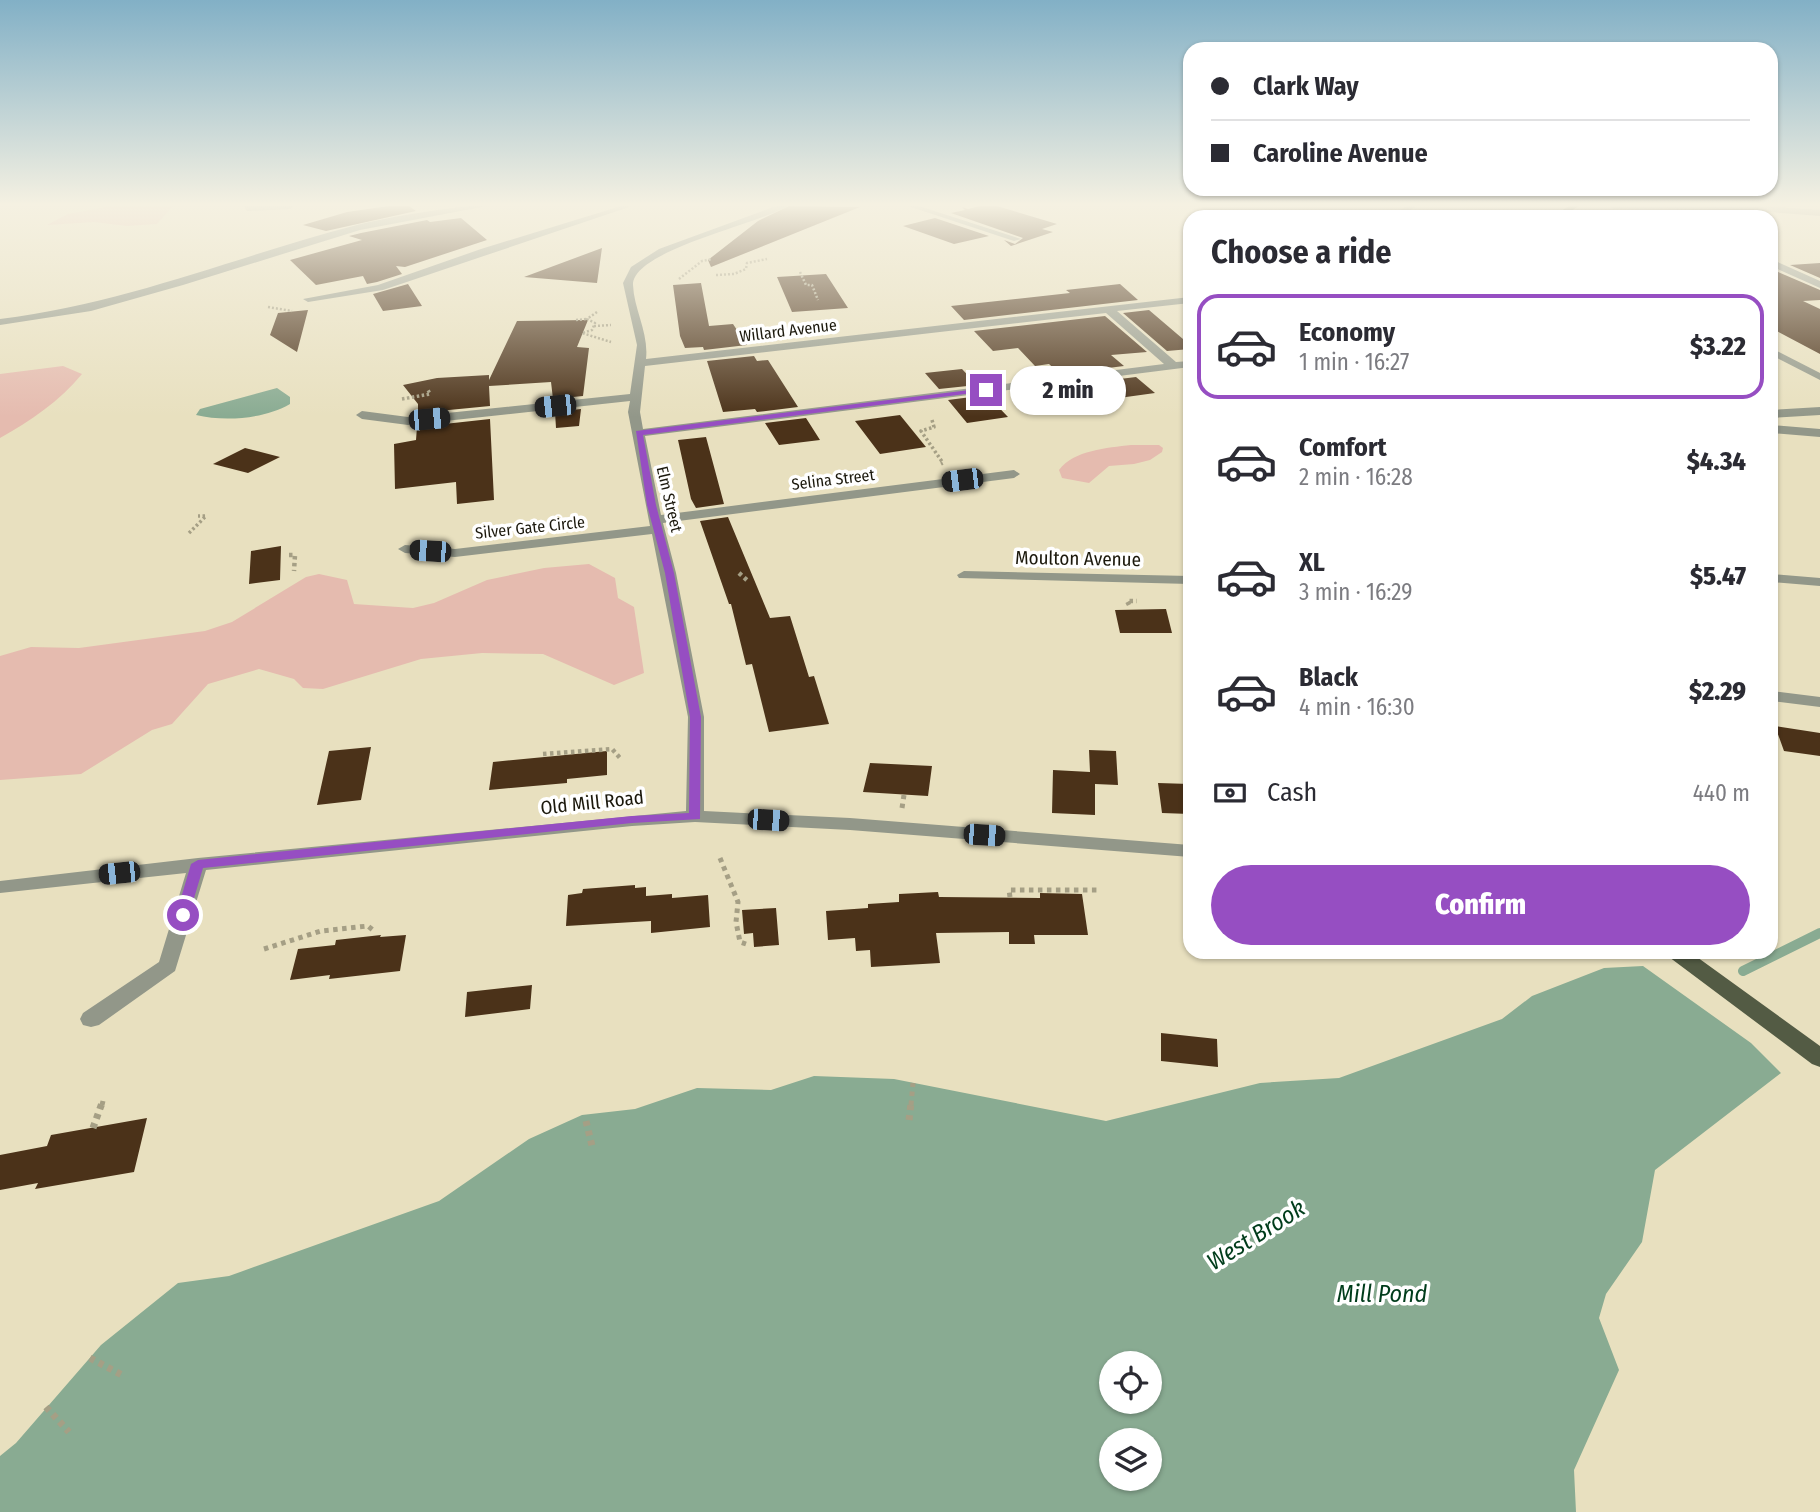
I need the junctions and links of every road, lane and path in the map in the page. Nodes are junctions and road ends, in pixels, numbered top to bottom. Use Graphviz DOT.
graph roads {
  1 [pos="190,277"];
  2 [pos="412,277"];
  3 [pos="631,277"];
  4 [pos="681,277"];
  5 [pos="802,277"];
  6 [pos="1802,277"];
  7 [pos="679,279"];
  8 [pos="1820,285"];
  9 [pos="308,299"];
  10 [pos="818,300"];
  11 [pos="1183,301"];
  12 [pos="268,307"];
  13 [pos="1108,309"];
  14 [pos="292,311"];
  15 [pos="597,312"];
  16 [pos="587,319"];
  17 [pos="576,320"];
  18 [pos="0,322"];
  19 [pos="611,325"];
  20 [pos="594,326"];
  21 [pos="611,342"];
  22 [pos="1778,355"];
  23 [pos="640,363"];
  24 [pos="1183,365"];
  25 [pos="1173,366"];
  26 [pos="1820,377"];
  27 [pos="428,390"];
  28 [pos="635,397"];
  29 [pos="392,401"];
  30 [pos="1820,411"];
  31 [pos="1807,413"];
  32 [pos="1778,414"];
  33 [pos="362,415"];
  34 [pos="932,420"];
  35 [pos="1820,422"];
  36 [pos="1778,430"];
  37 [pos="638,433"];
  38 [pos="1820,433"];
  39 [pos="935,466"];
  40 [pos="1014,474"];
  41 [pos="198,516"];
  42 [pos="657,525"];
  43 [pos="189,533"];
  44 [pos="405,549"];
  45 [pos="289,555"];
  46 [pos="294,571"];
  47 [pos="739,573"];
  48 [pos="964,575"];
  49 [pos="1778,579"];
  50 [pos="1183,580"];
  51 [pos="749,582"];
  52 [pos="1820,582"];
  53 [pos="1139,601"];
  54 [pos="1129,605"];
  55 [pos="1778,697"];
  56 [pos="1820,702"];
  57 [pos="543,754"];
  58 [pos="621,760"];
  59 [pos="695,816"];
  60 [pos="1183,850"];
  61 [pos="720,858"];
  62 [pos="198,864"];
  63 [pos="0,887"];
  64 [pos="1099,890"];
  65 [pos="1010,897"];
  66 [pos="374,931"];
  67 [pos="746,944"];
  68 [pos="264,949"];
  69 [pos="1686,959"];
  70 [pos="91,1019"];
  71 [pos="1820,1058"];
  72 [pos="913,1083"];
  73 [pos="103,1101"];
  74 [pos="909,1120"];
  75 [pos="586,1121"];
  76 [pos="93,1128"];
  77 [pos="593,1150"];
  78 [pos="90,1358"];
  79 [pos="122,1375"];
  80 [pos="46,1408"];
  81 [pos="69,1432"];
  1 -- 18 [label="street"];
  2 -- 9 [label="street"];
  3 -- 23 [label="street, Elm Street"];
  4 -- 7 [label="path"];
  5 -- 10 [label="path"];
  6 -- 8 [label="street"];
  11 -- 13 [label="street, Willard Avenue"];
  12 -- 14 [label="path"];
  13 -- 23 [label="street, Willard Avenue"];
  13 -- 25 [label="street"];
  15 -- 16 [label="path"];
  16 -- 17 [label="path"];
  16 -- 20 [label="path"];
  19 -- 20 [label="path"];
  20 -- 21 [label="path"];
  22 -- 26 [label="street"];
  23 -- 28 [label="street, Elm Street"];
  24 -- 25 [label="street"];
  25 -- 37 [label="street"];
  27 -- 29 [label="path"];
  28 -- 33 [label="street"];
  28 -- 37 [label="street, Elm Street"];
  30 -- 31 [label="street"];
  31 -- 32 [label="street"];
  31 -- 35 [label="street"];
  34 -- 39 [label="path"];
  36 -- 38 [label="street"];
  37 -- 42 [label="street, Elm Street"];
  40 -- 42 [label="street, Selina Street"];
  41 -- 43 [label="path"];
  42 -- 44 [label="street, Silver Gate Circle"];
  42 -- 59 [label="street, Elm Street"];
  45 -- 46 [label="path"];
  47 -- 51 [label="path"];
  48 -- 50 [label="street, Moulton Avenue"];
  49 -- 52 [label="street"];
  53 -- 54 [label="path"];
  55 -- 56 [label="street"];
  57 -- 58 [label="path"];
  59 -- 60 [label="street, Old Mill Road"];
  59 -- 62 [label="street, Old Mill Road"];
  61 -- 67 [label="path"];
  62 -- 63 [label="street, Old Mill Road"];
  62 -- 70 [label="street"];
  64 -- 65 [label="path"];
  66 -- 68 [label="path"];
  69 -- 71 [label="main road"];
  72 -- 74 [label="path"];
  73 -- 76 [label="path"];
  75 -- 77 [label="path"];
  78 -- 79 [label="path"];
  80 -- 81 [label="path"];
}
